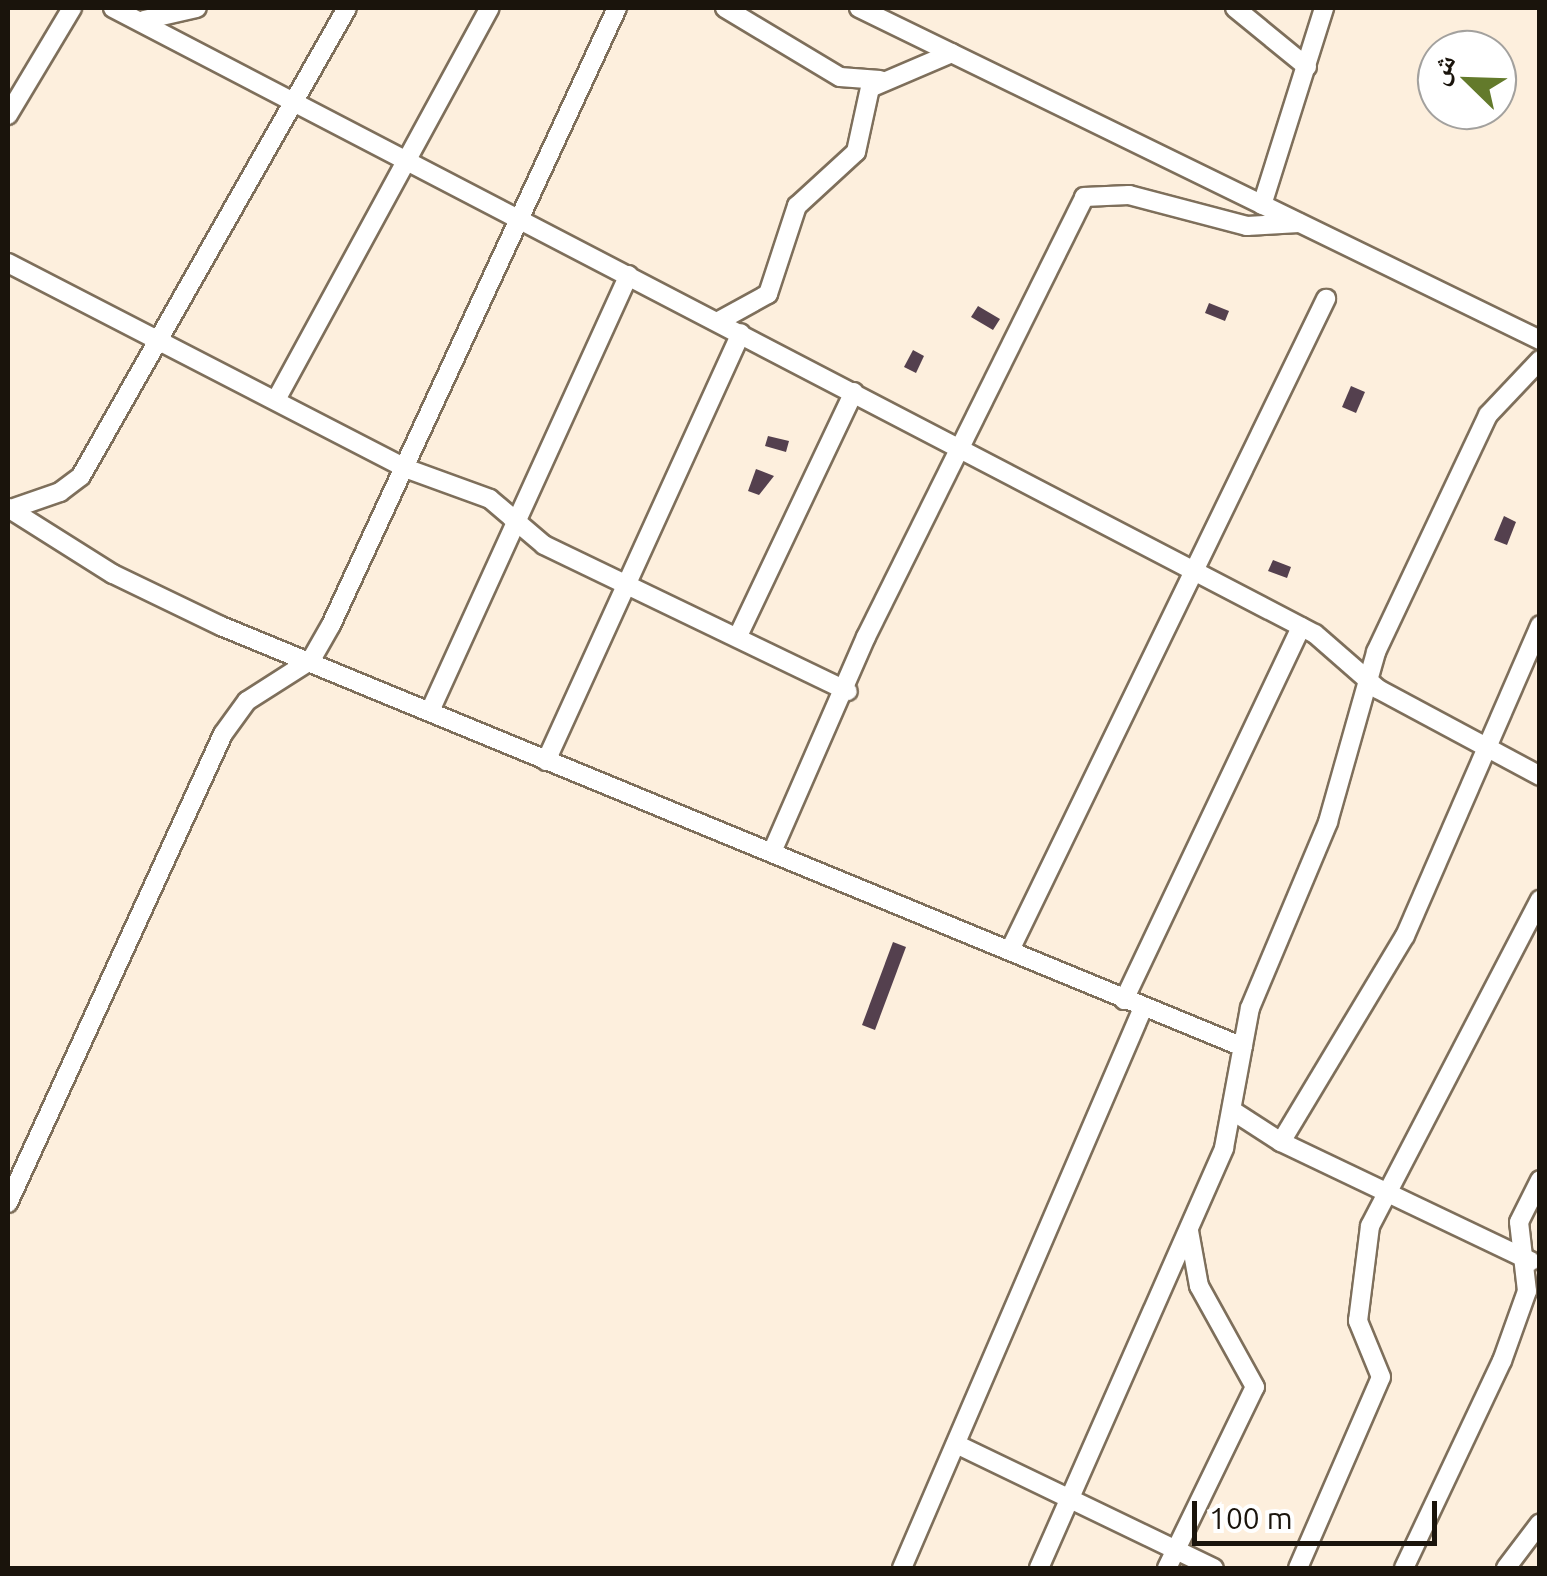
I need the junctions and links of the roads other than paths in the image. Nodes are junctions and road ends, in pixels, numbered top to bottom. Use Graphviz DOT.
graph roads {
  1 [pos="72,8"];
  2 [pos="113,8"];
  3 [pos="196,8"];
  4 [pos="347,8"];
  5 [pos="490,8"];
  6 [pos="617,8"];
  7 [pos="725,8"];
  8 [pos="859,8"];
  9 [pos="1235,8"];
  10 [pos="1324,8"];
  11 [pos="143,21"];
  12 [pos="952,53"];
  13 [pos="1307,67"];
  14 [pos="880,80"];
  15 [pos="288,103"];
  16 [pos="8,115"];
  17 [pos="402,163"];
  18 [pos="1262,205"];
  19 [pos="518,222"];
  20 [pos="1299,222"];
  21 [pos="8,263"];
  22 [pos="629,275"];
  23 [pos="1326,299"];
  24 [pos="719,321"];
  25 [pos="741,332"];
  26 [pos="158,340"];
  27 [pos="1540,340"];
  28 [pos="1540,360"];
  29 [pos="854,392"];
  30 [pos="278,398"];
  31 [pos="960,450"];
  32 [pos="404,468"];
  33 [pos="9,509"];
  34 [pos="517,520"];
  35 [pos="1196,573"];
  36 [pos="628,579"];
  37 [pos="1540,625"];
  38 [pos="1301,627"];
  39 [pos="738,636"];
  40 [pos="310,660"];
  41 [pos="1366,680"];
  42 [pos="848,691"];
  43 [pos="430,711"];
  44 [pos="1482,746"];
  45 [pos="546,761"];
  46 [pos="1540,776"];
  47 [pos="772,852"];
  48 [pos="1540,900"];
  49 [pos="1010,950"];
  50 [pos="1124,1000"];
  51 [pos="1143,1008"];
  52 [pos="1242,1047"];
  53 [pos="1233,1110"];
  54 [pos="1280,1142"];
  55 [pos="1540,1180"];
  56 [pos="1393,1193"];
  57 [pos="8,1203"];
  58 [pos="1189,1230"];
  59 [pos="1534,1262"];
  60 [pos="956,1444"];
  61 [pos="1074,1501"];
  62 [pos="1540,1523"];
  63 [pos="1175,1550"];
  64 [pos="902,1568"];
  65 [pos="1039,1568"];
  66 [pos="1167,1568"];
  67 [pos="1214,1568"];
  68 [pos="1298,1568"];
  69 [pos="1404,1568"];
  70 [pos="1506,1568"];
  1 -- 16 [label="street"];
  2 -- 11 [label="street"];
  3 -- 11 [label="street"];
  4 -- 15 [label="street"];
  5 -- 17 [label="street"];
  6 -- 19 [label="street"];
  7 -- 14 [label="street"];
  8 -- 12 [label="street"];
  9 -- 13 [label="street"];
  10 -- 13 [label="street"];
  11 -- 15 [label="street"];
  12 -- 14 [label="street"];
  12 -- 18 [label="street"];
  13 -- 18 [label="street"];
  14 -- 24 [label="street"];
  15 -- 17 [label="street"];
  15 -- 26 [label="street"];
  17 -- 19 [label="street"];
  17 -- 30 [label="street"];
  18 -- 20 [label="street"];
  19 -- 22 [label="street"];
  19 -- 32 [label="street"];
  20 -- 27 [label="street"];
  20 -- 31 [label="street"];
  21 -- 26 [label="street"];
  22 -- 24 [label="street"];
  22 -- 34 [label="street"];
  23 -- 35 [label="street"];
  24 -- 25 [label="street"];
  25 -- 29 [label="street"];
  25 -- 36 [label="street"];
  26 -- 30 [label="street"];
  26 -- 33 [label="street"];
  28 -- 41 [label="street"];
  29 -- 31 [label="street"];
  29 -- 39 [label="street"];
  30 -- 32 [label="street"];
  31 -- 35 [label="street"];
  31 -- 42 [label="street"];
  32 -- 34 [label="street"];
  32 -- 40 [label="street"];
  33 -- 40 [label="street"];
  34 -- 36 [label="street"];
  34 -- 43 [label="street"];
  35 -- 38 [label="street"];
  35 -- 49 [label="street"];
  36 -- 39 [label="street"];
  36 -- 45 [label="street"];
  37 -- 44 [label="street"];
  38 -- 41 [label="street"];
  38 -- 50 [label="street"];
  39 -- 42 [label="street"];
  40 -- 43 [label="street"];
  40 -- 57 [label="street"];
  41 -- 44 [label="street"];
  41 -- 52 [label="street"];
  42 -- 47 [label="street"];
  43 -- 45 [label="street"];
  44 -- 46 [label="street"];
  44 -- 54 [label="street"];
  45 -- 47 [label="street"];
  47 -- 49 [label="street"];
  48 -- 56 [label="street"];
  49 -- 50 [label="street"];
  50 -- 51 [label="street"];
  51 -- 52 [label="street"];
  51 -- 60 [label="street"];
  52 -- 53 [label="street"];
  53 -- 54 [label="street"];
  53 -- 58 [label="street"];
  54 -- 56 [label="street"];
  55 -- 59 [label="street"];
  56 -- 59 [label="street"];
  56 -- 68 [label="street"];
  58 -- 61 [label="street"];
  58 -- 63 [label="street"];
  59 -- 69 [label="street"];
  60 -- 61 [label="street"];
  60 -- 64 [label="street"];
  61 -- 63 [label="street"];
  61 -- 65 [label="street"];
  62 -- 70 [label="street"];
  63 -- 66 [label="street"];
  63 -- 67 [label="street"];
}
